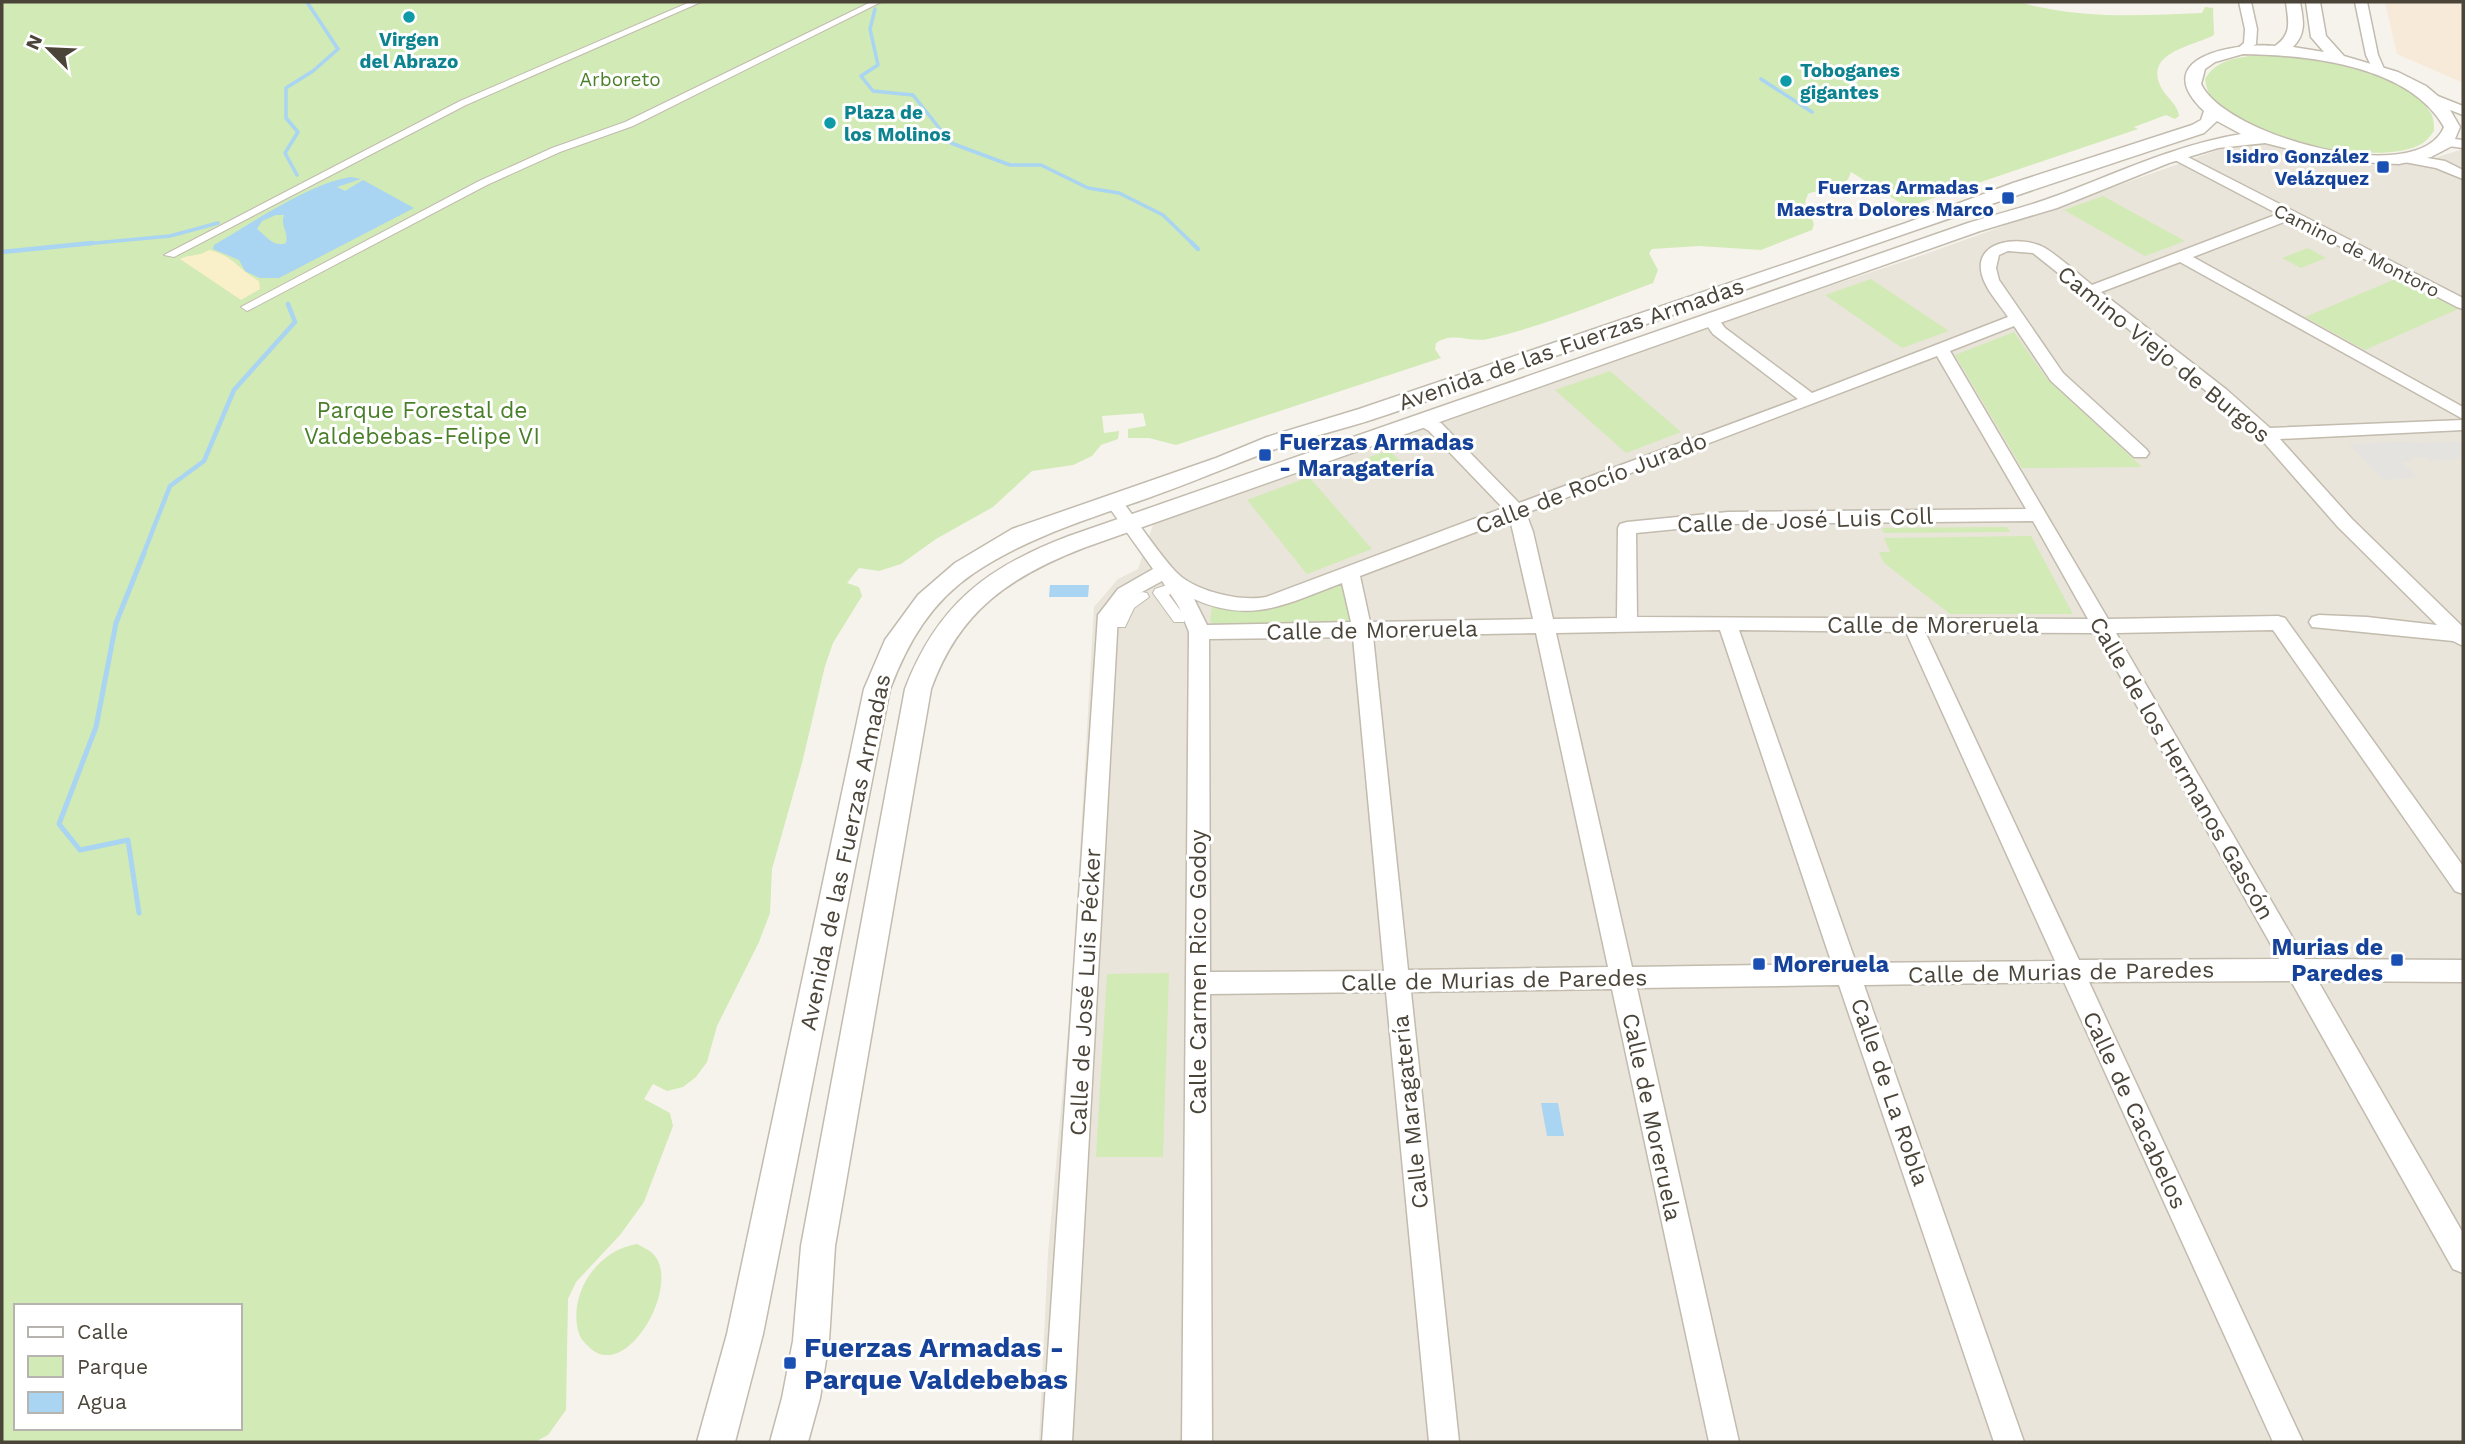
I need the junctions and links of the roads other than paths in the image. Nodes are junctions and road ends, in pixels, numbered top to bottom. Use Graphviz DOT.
graph roads {
  1 [pos="697,2"];
  2 [pos="877,2"];
  3 [pos="2245,2"];
  4 [pos="2292,2"];
  5 [pos="2313,2"];
  6 [pos="2361,2"];
  7 [pos="2243,49"];
  8 [pos="2279,50"];
  9 [pos="2337,58"];
  10 [pos="2379,71"];
  11 [pos="2213,110"];
  12 [pos="2455,131"];
  13 [pos="2266,138"];
  14 [pos="2178,156"];
  15 [pos="2404,158"];
  16 [pos="2463,173"];
  17 [pos="2288,215"];
  18 [pos="170,255"];
  19 [pos="2181,256"];
  20 [pos="2090,291"];
  21 [pos="2463,304"];
  22 [pos="247,306"];
  23 [pos="2017,319"];
  24 [pos="1711,320"];
  25 [pos="1941,350"];
  26 [pos="1810,400"];
  27 [pos="2463,414"];
  28 [pos="1421,421"];
  29 [pos="2463,425"];
  30 [pos="2266,434"];
  31 [pos="2140,453"];
  32 [pos="1516,511"];
  33 [pos="1120,513"];
  34 [pos="2039,515"];
  35 [pos="1350,573"];
  36 [pos="1163,585"];
  37 [pos="1120,622"];
  38 [pos="2319,622"];
  39 [pos="1727,623"];
  40 [pos="1912,624"];
  41 [pos="1189,625"];
  42 [pos="1627,625"];
  43 [pos="2101,626"];
  44 [pos="1546,627"];
  45 [pos="1362,630"];
  46 [pos="2462,636"];
  47 [pos="2463,884"];
  48 [pos="2296,970"];
  49 [pos="2463,971"];
  50 [pos="2072,972"];
  51 [pos="1850,974"];
  52 [pos="1622,979"];
  53 [pos="1396,981"];
  54 [pos="1197,983"];
  55 [pos="2463,1259"];
  56 [pos="716,1442"];
  57 [pos="789,1442"];
  58 [pos="1057,1442"];
  59 [pos="1197,1442"];
  60 [pos="1444,1442"];
  61 [pos="1724,1442"];
  62 [pos="2009,1442"];
  63 [pos="2288,1442"];
  1 -- 18 [label="street"];
  2 -- 22 [label="street"];
  3 -- 7 [label="street"];
  4 -- 8 [label="street"];
  5 -- 9 [label="street"];
  6 -- 10 [label="street"];
  7 -- 8 [label="street"];
  7 -- 11 [label="street"];
  8 -- 9 [label="street"];
  9 -- 10 [label="street"];
  10 -- 12 [label="street"];
  11 -- 13 [label="street"];
  11 -- 33 [label="street, Avenida de las Fuerzas Armadas"];
  12 -- 15 [label="street"];
  12 -- 16 [label="street"];
  13 -- 14 [label="street, Avenida de las Fuerzas Armadas"];
  13 -- 15 [label="street"];
  14 -- 17 [label="street, Camino de Montoro"];
  14 -- 24 [label="street, Avenida de las Fuerzas Armadas"];
  15 -- 16 [label="street"];
  17 -- 19 [label="street"];
  17 -- 21 [label="street, Camino de Montoro"];
  19 -- 20 [label="street"];
  19 -- 27 [label="street"];
  20 -- 23 [label="street, Camino Viejo de Burgos"];
  20 -- 30 [label="street, Camino Viejo de Burgos"];
  23 -- 25 [label="street, Calle de Rocío Jurado"];
  23 -- 31 [label="street"];
  24 -- 26 [label="street"];
  24 -- 28 [label="street, Avenida de las Fuerzas Armadas"];
  25 -- 26 [label="street, Calle de Rocío Jurado"];
  25 -- 34 [label="street, Calle de los Hermanos Gascón"];
  26 -- 32 [label="street, Calle de Rocío Jurado"];
  28 -- 32 [label="street"];
  28 -- 33 [label="street, Avenida de las Fuerzas Armadas"];
  29 -- 30 [label="street"];
  30 -- 46 [label="street, Camino Viejo de Burgos"];
  32 -- 35 [label="street, Calle de Rocío Jurado"];
  32 -- 44 [label="street"];
  33 -- 36 [label="street, Calle Carmen Rico Godoy"];
  33 -- 56 [label="street, Avenida de las Fuerzas Armadas"];
  33 -- 57 [label="street, Avenida de las Fuerzas Armadas"];
  34 -- 42 [label="street, Calle de José Luis Coll"];
  34 -- 43 [label="street, Calle de los Hermanos Gascón"];
  35 -- 36 [label="street, Calle de Rocío Jurado"];
  35 -- 45 [label="street, Calle Maragatería"];
  36 -- 37 [label="street"];
  36 -- 41 [label="street, Calle Carmen Rico Godoy"];
  36 -- 58 [label="street, Calle de José Luis Pécker"];
  38 -- 46 [label="street"];
  39 -- 40 [label="street, Calle de Moreruela"];
  39 -- 42 [label="street, Calle de Moreruela"];
  39 -- 51 [label="street, Calle de La Robla"];
  40 -- 43 [label="street, Calle de Moreruela"];
  40 -- 50 [label="street, Calle de Cacabelos"];
  41 -- 45 [label="street, Calle de Moreruela"];
  41 -- 54 [label="street, Calle Carmen Rico Godoy"];
  42 -- 44 [label="street, Calle de Moreruela"];
  43 -- 47 [label="street, Calle de Moreruela"];
  43 -- 48 [label="street, Calle de los Hermanos Gascón"];
  44 -- 45 [label="street, Calle de Moreruela"];
  44 -- 52 [label="street, Calle de Moreruela"];
  45 -- 53 [label="street, Calle Maragatería"];
  48 -- 49 [label="street, Calle de Murias de Paredes"];
  48 -- 50 [label="street, Calle de Murias de Paredes"];
  48 -- 55 [label="street, Calle de los Hermanos Gascón"];
  50 -- 51 [label="street, Calle de Murias de Paredes"];
  50 -- 63 [label="street, Calle de Cacabelos"];
  51 -- 52 [label="street, Calle de Murias de Paredes"];
  51 -- 62 [label="street, Calle de La Robla"];
  52 -- 53 [label="street, Calle de Murias de Paredes"];
  52 -- 61 [label="street, Calle de Moreruela"];
  53 -- 54 [label="street, Calle de Murias de Paredes"];
  53 -- 60 [label="street, Calle Maragatería"];
  54 -- 59 [label="street, Calle Carmen Rico Godoy"];
}
